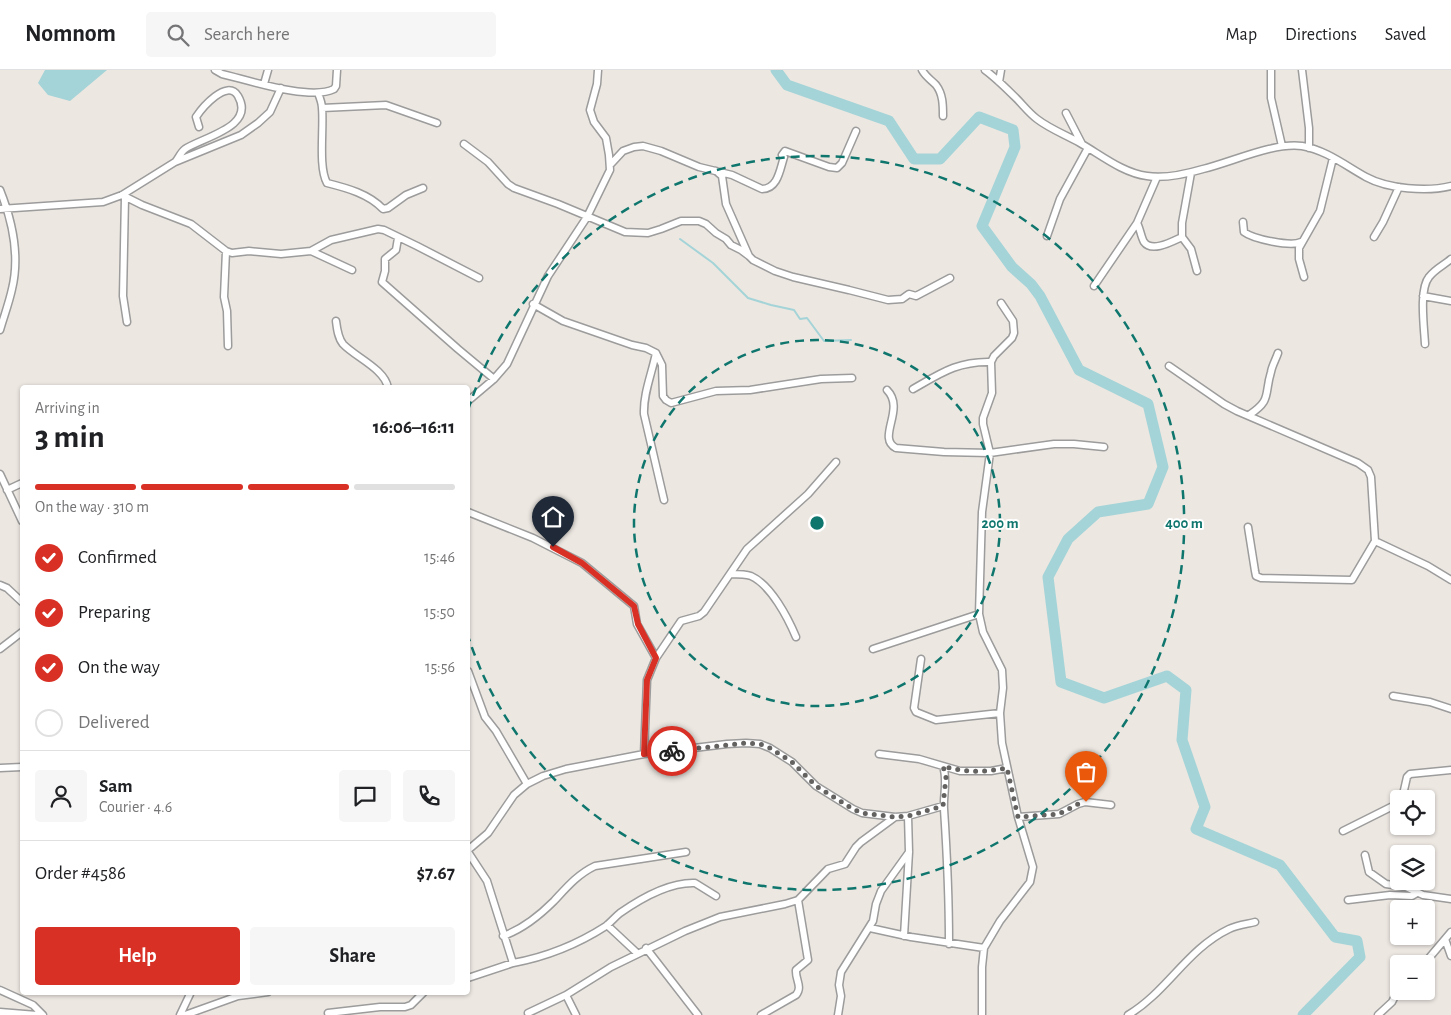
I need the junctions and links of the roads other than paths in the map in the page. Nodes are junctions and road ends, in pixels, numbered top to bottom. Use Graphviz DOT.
graph roads {
  1 [pos="215,70"];
  2 [pos="268,70"];
  3 [pos="338,70"];
  4 [pos="598,70"];
  5 [pos="922,70"];
  6 [pos="985,70"];
  7 [pos="1001,70"];
  8 [pos="1271,70"];
  9 [pos="1302,70"];
  10 [pos="999,82"];
  11 [pos="264,84"];
  12 [pos="281,88"];
  13 [pos="318,93"];
  14 [pos="322,108"];
  15 [pos="1066,113"];
  16 [pos="943,116"];
  17 [pos="437,123"];
  18 [pos="198,127"];
  19 [pos="856,131"];
  20 [pos="464,144"];
  21 [pos="1082,144"];
  22 [pos="1282,146"];
  23 [pos="1088,148"];
  24 [pos="1309,148"];
  25 [pos="1333,158"];
  26 [pos="175,162"];
  27 [pos="610,165"];
  28 [pos="715,170"];
  29 [pos="1191,173"];
  30 [pos="1157,177"];
  31 [pos="1451,186"];
  32 [pos="1399,187"];
  33 [pos="423,188"];
  34 [pos="0,190"];
  35 [pos="124,196"];
  36 [pos="4,208"];
  37 [pos="587,217"];
  38 [pos="1243,222"];
  39 [pos="1137,223"];
  40 [pos="1047,236"];
  41 [pos="1374,236"];
  42 [pos="1182,237"];
  43 [pos="398,238"];
  44 [pos="1301,242"];
  45 [pos="226,251"];
  46 [pos="311,251"];
  47 [pos="749,256"];
  48 [pos="1451,259"];
  49 [pos="352,270"];
  50 [pos="1197,271"];
  51 [pos="1304,277"];
  52 [pos="479,278"];
  53 [pos="950,278"];
  54 [pos="1094,286"];
  55 [pos="1423,296"];
  56 [pos="1451,301"];
  57 [pos="1001,302"];
  58 [pos="533,304"];
  59 [pos="127,322"];
  60 [pos="336,322"];
  61 [pos="0,330"];
  62 [pos="1425,344"];
  63 [pos="228,346"];
  64 [pos="656,353"];
  65 [pos="1278,353"];
  66 [pos="991,362"];
  67 [pos="1169,366"];
  68 [pos="494,378"];
  69 [pos="852,378"];
  70 [pos="388,385"];
  71 [pos="913,389"];
  72 [pos="887,390"];
  73 [pos="470,398"];
  74 [pos="1249,415"];
  75 [pos="1104,446"];
  76 [pos="990,453"];
  77 [pos="836,462"];
  78 [pos="0,474"];
  79 [pos="20,484"];
  80 [pos="7,490"];
  81 [pos="664,500"];
  82 [pos="470,513"];
  83 [pos="20,517"];
  84 [pos="1248,527"];
  85 [pos="1375,541"];
  86 [pos="731,574"];
  87 [pos="1451,580"];
  88 [pos="0,585"];
  89 [pos="20,600"];
  90 [pos="979,614"];
  91 [pos="20,634"];
  92 [pos="796,637"];
  93 [pos="0,649"];
  94 [pos="873,649"];
  95 [pos="656,658"];
  96 [pos="921,659"];
  97 [pos="470,676"];
  98 [pos="1393,696"];
  99 [pos="1451,709"];
  100 [pos="1000,713"];
  101 [pos="644,754"];
  102 [pos="879,754"];
  103 [pos="943,766"];
  104 [pos="20,767"];
  105 [pos="0,768"];
  106 [pos="1007,768"];
  107 [pos="1451,770"];
  108 [pos="527,784"];
  109 [pos="1404,790"];
  110 [pos="1112,805"];
  111 [pos="943,806"];
  112 [pos="1390,808"];
  113 [pos="908,816"];
  114 [pos="895,817"];
  115 [pos="1018,817"];
  116 [pos="1343,831"];
  117 [pos="470,849"];
  118 [pos="686,852"];
  119 [pos="909,852"];
  120 [pos="470,854"];
  121 [pos="1365,856"];
  122 [pos="1417,894"];
  123 [pos="716,896"];
  124 [pos="1451,899"];
  125 [pos="798,900"];
  126 [pos="1348,900"];
  127 [pos="1256,922"];
  128 [pos="608,925"];
  129 [pos="870,928"];
  130 [pos="1451,932"];
  131 [pos="503,936"];
  132 [pos="904,936"];
  133 [pos="1445,940"];
  134 [pos="949,944"];
  135 [pos="646,948"];
  136 [pos="984,948"];
  137 [pos="637,954"];
  138 [pos="1432,955"];
  139 [pos="1451,956"];
  140 [pos="512,963"];
  141 [pos="470,977"];
  142 [pos="0,990"];
  143 [pos="566,994"];
  144 [pos="189,995"];
  145 [pos="246,995"];
  146 [pos="421,995"];
  147 [pos="1393,1000"];
  148 [pos="0,1012"];
  149 [pos="328,1012"];
  150 [pos="528,1013"];
  151 [pos="37,1015"];
  152 [pos="43,1015"];
  153 [pos="180,1015"];
  154 [pos="185,1015"];
  155 [pos="576,1015"];
  156 [pos="698,1015"];
  157 [pos="760,1015"];
  158 [pos="838,1015"];
  159 [pos="982,1015"];
  160 [pos="1128,1015"];
  161 [pos="1378,1015"];
  1 -- 11 [label="street"];
  2 -- 11 [label="street"];
  3 -- 13 [label="street"];
  4 -- 27 [label="street"];
  5 -- 16 [label="street"];
  6 -- 10 [label="street"];
  7 -- 10 [label="street"];
  8 -- 22 [label="street"];
  9 -- 24 [label="street"];
  10 -- 21 [label="street"];
  11 -- 12 [label="street"];
  12 -- 13 [label="street"];
  12 -- 26 [label="street"];
  13 -- 14 [label="street"];
  14 -- 17 [label="street"];
  14 -- 33 [label="street"];
  15 -- 21 [label="street"];
  18 -- 26 [label="street"];
  19 -- 28 [label="street"];
  20 -- 37 [label="street"];
  21 -- 23 [label="street"];
  22 -- 24 [label="street"];
  22 -- 29 [label="street"];
  23 -- 30 [label="street"];
  23 -- 40 [label="street"];
  24 -- 25 [label="street"];
  25 -- 32 [label="street"];
  25 -- 44 [label="street"];
  26 -- 35 [label="street"];
  27 -- 28 [label="street"];
  27 -- 37 [label="street"];
  28 -- 47 [label="street"];
  29 -- 30 [label="street"];
  29 -- 42 [label="street"];
  30 -- 39 [label="street"];
  31 -- 32 [label="street"];
  32 -- 41 [label="street"];
  34 -- 36 [label="street"];
  35 -- 36 [label="street"];
  35 -- 45 [label="street"];
  35 -- 59 [label="street"];
  36 -- 61 [label="street"];
  37 -- 47 [label="street"];
  37 -- 58 [label="street"];
  38 -- 44 [label="street"];
  39 -- 42 [label="street"];
  39 -- 54 [label="street"];
  42 -- 50 [label="street"];
  43 -- 46 [label="street"];
  43 -- 52 [label="street"];
  43 -- 68 [label="street"];
  44 -- 51 [label="street"];
  45 -- 46 [label="street"];
  45 -- 63 [label="street"];
  46 -- 49 [label="street"];
  47 -- 53 [label="street"];
  48 -- 55 [label="street"];
  55 -- 56 [label="street"];
  55 -- 62 [label="street"];
  57 -- 66 [label="street"];
  58 -- 64 [label="street"];
  58 -- 68 [label="street"];
  60 -- 70 [label="street"];
  64 -- 69 [label="street"];
  64 -- 81 [label="street"];
  65 -- 74 [label="street"];
  66 -- 71 [label="street"];
  66 -- 76 [label="street"];
  67 -- 74 [label="street"];
  68 -- 73 [label="street"];
  72 -- 76 [label="street"];
  74 -- 85 [label="street"];
  75 -- 76 [label="street"];
  76 -- 90 [label="street"];
  77 -- 86 [label="street"];
  78 -- 80 [label="street"];
  79 -- 80 [label="street"];
  80 -- 83 [label="street"];
  82 -- 95 [label="street"];
  84 -- 85 [label="street"];
  85 -- 87 [label="street"];
  86 -- 92 [label="street"];
  86 -- 95 [label="street"];
  88 -- 89 [label="street"];
  90 -- 94 [label="street"];
  90 -- 100 [label="street"];
  91 -- 93 [label="street"];
  95 -- 101 [label="street"];
  96 -- 100 [label="street"];
  97 -- 108 [label="street"];
  98 -- 99 [label="street"];
  100 -- 106 [label="street"];
  101 -- 108 [label="street"];
  101 -- 114 [label="street"];
  102 -- 103 [label="street"];
  103 -- 106 [label="street"];
  103 -- 111 [label="street"];
  104 -- 105 [label="street"];
  106 -- 115 [label="street"];
  107 -- 109 [label="street"];
  108 -- 117 [label="street"];
  110 -- 115 [label="street"];
  111 -- 113 [label="street"];
  111 -- 134 [label="street"];
  112 -- 116 [label="street"];
  113 -- 114 [label="street"];
  113 -- 119 [label="street"];
  114 -- 125 [label="street"];
  115 -- 136 [label="street"];
  118 -- 131 [label="street"];
  119 -- 129 [label="street"];
  119 -- 132 [label="street"];
  120 -- 131 [label="street"];
  121 -- 122 [label="street"];
  122 -- 124 [label="street"];
  122 -- 126 [label="street"];
  123 -- 128 [label="street"];
  125 -- 135 [label="street"];
  125 -- 157 [label="street"];
  127 -- 160 [label="street"];
  128 -- 137 [label="street"];
  128 -- 140 [label="street"];
  129 -- 132 [label="street"];
  129 -- 158 [label="street"];
  130 -- 133 [label="street"];
  131 -- 140 [label="street"];
  132 -- 134 [label="street"];
  133 -- 138 [label="street"];
  133 -- 139 [label="street"];
  134 -- 136 [label="street"];
  135 -- 137 [label="street"];
  135 -- 156 [label="street"];
  136 -- 159 [label="street"];
  137 -- 143 [label="street"];
  140 -- 141 [label="street"];
  142 -- 152 [label="street"];
  143 -- 150 [label="street"];
  143 -- 155 [label="street"];
  144 -- 153 [label="street"];
  145 -- 154 [label="street"];
  146 -- 149 [label="street"];
  147 -- 161 [label="street"];
  148 -- 151 [label="street"];
}
